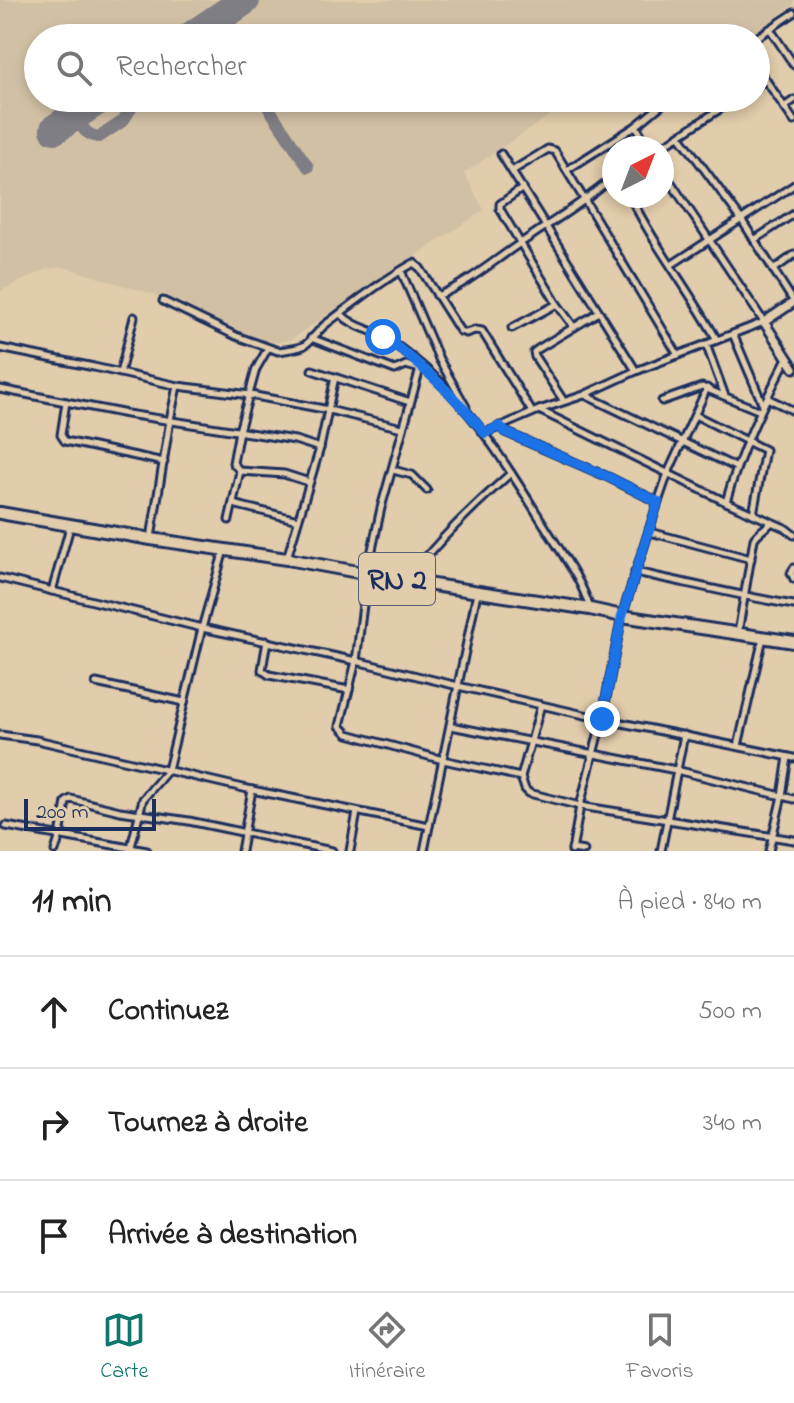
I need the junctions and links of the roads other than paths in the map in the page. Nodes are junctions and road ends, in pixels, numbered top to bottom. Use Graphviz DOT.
graph roads {
  1 [pos="794,13"];
  2 [pos="770,29"];
  3 [pos="794,65"];
  4 [pos="770,86"];
  5 [pos="794,100"];
  6 [pos="784,107"];
  7 [pos="653,112"];
  8 [pos="715,112"];
  9 [pos="794,121"];
  10 [pos="636,126"];
  11 [pos="679,135"];
  12 [pos="642,136"];
  13 [pos="674,138"];
  14 [pos="501,154"];
  15 [pos="567,170"];
  16 [pos="512,171"];
  17 [pos="794,185"];
  18 [pos="602,187"];
  19 [pos="674,187"];
  20 [pos="523,188"];
  21 [pos="585,201"];
  22 [pos="637,208"];
  23 [pos="794,214"];
  24 [pos="741,219"];
  25 [pos="547,226"];
  26 [pos="754,240"];
  27 [pos="710,241"];
  28 [pos="520,243"];
  29 [pos="794,255"];
  30 [pos="671,265"];
  31 [pos="773,270"];
  32 [pos="401,271"];
  33 [pos="437,296"];
  34 [pos="163,301"];
  35 [pos="794,302"];
  36 [pos="557,304"];
  37 [pos="599,312"];
  38 [pos="341,314"];
  39 [pos="134,317"];
  40 [pos="764,322"];
  41 [pos="574,327"];
  42 [pos="512,328"];
  43 [pos="733,334"];
  44 [pos="311,338"];
  45 [pos="717,340"];
  46 [pos="706,344"];
  47 [pos="0,348"];
  48 [pos="268,348"];
  49 [pos="678,355"];
  50 [pos="792,362"];
  51 [pos="420,367"];
  52 [pos="312,370"];
  53 [pos="636,371"];
  54 [pos="120,373"];
  55 [pos="335,377"];
  56 [pos="178,386"];
  57 [pos="707,388"];
  58 [pos="0,389"];
  59 [pos="250,395"];
  60 [pos="584,395"];
  61 [pos="725,396"];
  62 [pos="767,398"];
  63 [pos="563,400"];
  64 [pos="662,401"];
  65 [pos="66,402"];
  66 [pos="410,402"];
  67 [pos="761,408"];
  68 [pos="329,410"];
  69 [pos="535,411"];
  70 [pos="794,411"];
  71 [pos="470,415"];
  72 [pos="695,415"];
  73 [pos="170,420"];
  74 [pos="500,426"];
  75 [pos="402,428"];
  76 [pos="239,431"];
  77 [pos="485,433"];
  78 [pos="747,439"];
  79 [pos="682,442"];
  80 [pos="320,448"];
  81 [pos="164,462"];
  82 [pos="735,467"];
  83 [pos="393,470"];
  84 [pos="240,471"];
  85 [pos="511,473"];
  86 [pos="668,473"];
  87 [pos="309,482"];
  88 [pos="427,490"];
  89 [pos="658,502"];
  90 [pos="726,502"];
  91 [pos="233,504"];
  92 [pos="0,513"];
  93 [pos="753,514"];
  94 [pos="229,520"];
  95 [pos="298,520"];
  96 [pos="771,523"];
  97 [pos="71,526"];
  98 [pos="650,532"];
  99 [pos="794,535"];
  100 [pos="151,539"];
  101 [pos="224,549"];
  102 [pos="287,559"];
  103 [pos="751,559"];
  104 [pos="794,568"];
  105 [pos="635,572"];
  106 [pos="367,573"];
  107 [pos="0,578"];
  108 [pos="794,579"];
  109 [pos="407,581"];
  110 [pos="52,591"];
  111 [pos="478,591"];
  112 [pos="745,597"];
  113 [pos="794,605"];
  114 [pos="590,609"];
  115 [pos="622,616"];
  116 [pos="202,628"];
  117 [pos="738,633"];
  118 [pos="763,637"];
  119 [pos="267,641"];
  120 [pos="794,642"];
  121 [pos="356,661"];
  122 [pos="96,683"];
  123 [pos="458,686"];
  124 [pos="349,690"];
  125 [pos="184,702"];
  126 [pos="541,705"];
  127 [pos="602,719"];
  128 [pos="451,726"];
  129 [pos="0,735"];
  130 [pos="684,735"];
  131 [pos="531,742"];
  132 [pos="738,746"];
  133 [pos="593,755"];
  134 [pos="791,757"];
  135 [pos="443,760"];
  136 [pos="168,770"];
  137 [pos="676,770"];
  138 [pos="521,777"];
  139 [pos="252,790"];
  140 [pos="782,796"];
  141 [pos="794,799"];
  142 [pos="580,806"];
  143 [pos="357,812"];
  144 [pos="138,813"];
  145 [pos="667,820"];
  146 [pos="6,826"];
  147 [pos="429,826"];
  148 [pos="244,833"];
  149 [pos="60,835"];
  150 [pos="772,836"];
  151 [pos="794,840"];
  152 [pos="130,850"];
  153 [pos="572,850"];
  154 [pos="55,851"];
  155 [pos="147,851"];
  156 [pos="241,851"];
  157 [pos="332,851"];
  158 [pos="350,851"];
  159 [pos="424,851"];
  160 [pos="584,851"];
  161 [pos="661,851"];
  162 [pos="769,851"];
  1 -- 2 [label="street"];
  2 -- 3 [label="street"];
  4 -- 6 [label="street"];
  5 -- 6 [label="street"];
  6 -- 9 [label="street"];
  7 -- 10 [label="street"];
  8 -- 11 [label="street"];
  10 -- 12 [label="street"];
  10 -- 15 [label="street"];
  11 -- 13 [label="street"];
  11 -- 24 [label="street"];
  14 -- 16 [label="street"];
  15 -- 16 [label="street"];
  15 -- 21 [label="street"];
  16 -- 20 [label="street"];
  17 -- 24 [label="street"];
  18 -- 21 [label="street"];
  19 -- 27 [label="street"];
  20 -- 25 [label="street"];
  20 -- 28 [label="street"];
  21 -- 25 [label="street"];
  21 -- 49 [label="street"];
  22 -- 30 [label="street"];
  23 -- 26 [label="street"];
  24 -- 26 [label="street"];
  24 -- 27 [label="street"];
  25 -- 28 [label="street"];
  25 -- 37 [label="street"];
  26 -- 31 [label="street"];
  27 -- 30 [label="street"];
  27 -- 40 [label="street"];
  28 -- 33 [label="street"];
  28 -- 36 [label="street"];
  29 -- 31 [label="street"];
  30 -- 45 [label="street"];
  31 -- 35 [label="street"];
  32 -- 33 [label="street"];
  32 -- 38 [label="street"];
  32 -- 71 [label="street"];
  33 -- 69 [label="street"];
  34 -- 48 [label="street"];
  35 -- 40 [label="street"];
  36 -- 41 [label="street"];
  36 -- 42 [label="street"];
  37 -- 41 [label="street"];
  37 -- 53 [label="street"];
  38 -- 44 [label="street"];
  38 -- 51 [label="street"];
  39 -- 54 [label="street"];
  40 -- 43 [label="street"];
  40 -- 50 [label="street"];
  41 -- 63 [label="street"];
  43 -- 45 [label="street"];
  43 -- 67 [label="street"];
  44 -- 48 [label="street"];
  44 -- 51 [label="street"];
  45 -- 46 [label="street"];
  46 -- 49 [label="street"];
  46 -- 61 [label="street"];
  47 -- 54 [label="street"];
  48 -- 59 [label="street"];
  49 -- 53 [label="street"];
  50 -- 62 [label="street"];
  51 -- 66 [label="street"];
  51 -- 71 [label="street"];
  52 -- 55 [label="street"];
  53 -- 60 [label="street"];
  54 -- 56 [label="street"];
  55 -- 66 [label="street"];
  55 -- 68 [label="street"];
  56 -- 59 [label="street"];
  56 -- 73 [label="street"];
  57 -- 61 [label="street"];
  57 -- 64 [label="street"];
  57 -- 72 [label="street"];
  58 -- 65 [label="street"];
  59 -- 68 [label="street"];
  59 -- 76 [label="street"];
  60 -- 63 [label="street"];
  60 -- 79 [label="street"];
  61 -- 67 [label="street"];
  62 -- 67 [label="street"];
  62 -- 70 [label="street"];
  63 -- 69 [label="street"];
  65 -- 73 [label="street"];
  65 -- 81 [label="street"];
  66 -- 75 [label="street"];
  67 -- 78 [label="street"];
  68 -- 75 [label="street"];
  68 -- 80 [label="street"];
  69 -- 74 [label="street"];
  69 -- 86 [label="street"];
  71 -- 77 [label="street"];
  72 -- 78 [label="street"];
  72 -- 79 [label="street"];
  73 -- 76 [label="street"];
  73 -- 81 [label="street"];
  74 -- 77 [label="street"];
  74 -- 89 [label="street"];
  75 -- 83 [label="street"];
  76 -- 80 [label="street"];
  76 -- 84 [label="street"];
  77 -- 85 [label="street"];
  78 -- 82 [label="street"];
  78 -- 93 [label="street"];
  79 -- 82 [label="street"];
  79 -- 86 [label="street"];
  80 -- 87 [label="street"];
  81 -- 100 [label="street"];
  82 -- 90 [label="street"];
  83 -- 88 [label="street"];
  83 -- 106 [label="street"];
  84 -- 87 [label="street"];
  84 -- 91 [label="street"];
  85 -- 109 [label="street"];
  85 -- 114 [label="street"];
  86 -- 89 [label="street"];
  86 -- 90 [label="street"];
  87 -- 95 [label="street"];
  89 -- 98 [label="street"];
  90 -- 93 [label="street"];
  91 -- 94 [label="street"];
  91 -- 95 [label="street"];
  92 -- 97 [label="highway, RN 2"];
  93 -- 96 [label="street"];
  95 -- 102 [label="street"];
  96 -- 99 [label="street"];
  96 -- 103 [label="street"];
  97 -- 100 [label="highway, RN 2"];
  97 -- 110 [label="street"];
  98 -- 103 [label="street"];
  98 -- 105 [label="street"];
  100 -- 101 [label="highway, RN 2"];
  101 -- 102 [label="highway, RN 2"];
  101 -- 116 [label="street"];
  102 -- 106 [label="highway, RN 2"];
  103 -- 112 [label="street"];
  104 -- 108 [label="street"];
  105 -- 112 [label="street"];
  105 -- 115 [label="street"];
  106 -- 109 [label="highway, RN 2"];
  106 -- 121 [label="street"];
  107 -- 110 [label="street"];
  109 -- 111 [label="highway, RN 2"];
  110 -- 116 [label="street"];
  111 -- 114 [label="highway, RN 2"];
  111 -- 123 [label="street"];
  112 -- 113 [label="street"];
  112 -- 117 [label="street"];
  114 -- 115 [label="highway, RN 2"];
  115 -- 117 [label="highway, RN 2"];
  115 -- 127 [label="street"];
  116 -- 119 [label="street"];
  116 -- 125 [label="street"];
  117 -- 118 [label="highway, RN 2"];
  118 -- 120 [label="highway, RN 2"];
  118 -- 132 [label="street"];
  119 -- 121 [label="street"];
  119 -- 124 [label="street"];
  121 -- 123 [label="street"];
  121 -- 124 [label="street"];
  122 -- 125 [label="street"];
  123 -- 126 [label="street"];
  123 -- 128 [label="street"];
  124 -- 135 [label="street"];
  125 -- 136 [label="street"];
  126 -- 127 [label="street"];
  126 -- 131 [label="street"];
  127 -- 130 [label="street"];
  127 -- 133 [label="street"];
  128 -- 131 [label="street"];
  128 -- 135 [label="street"];
  129 -- 136 [label="street"];
  130 -- 132 [label="street"];
  130 -- 137 [label="street"];
  131 -- 133 [label="street"];
  131 -- 138 [label="street"];
  132 -- 134 [label="street"];
  133 -- 137 [label="street"];
  133 -- 142 [label="street"];
  134 -- 140 [label="street"];
  135 -- 138 [label="street"];
  135 -- 147 [label="street"];
  136 -- 139 [label="street"];
  136 -- 144 [label="street"];
  137 -- 140 [label="street"];
  137 -- 145 [label="street"];
  138 -- 142 [label="street"];
  139 -- 143 [label="street"];
  139 -- 148 [label="street"];
  140 -- 141 [label="street"];
  140 -- 150 [label="street"];
  142 -- 145 [label="street"];
  142 -- 153 [label="street"];
  143 -- 147 [label="street"];
  143 -- 158 [label="street"];
  144 -- 148 [label="street"];
  144 -- 149 [label="street"];
  144 -- 152 [label="street"];
  145 -- 150 [label="street"];
  145 -- 161 [label="street"];
  146 -- 149 [label="street"];
  147 -- 159 [label="street"];
  148 -- 156 [label="street"];
  148 -- 157 [label="street"];
  149 -- 152 [label="street"];
  149 -- 154 [label="street"];
  150 -- 151 [label="street"];
  150 -- 162 [label="street"];
  152 -- 155 [label="street"];
  153 -- 160 [label="street"];
}
